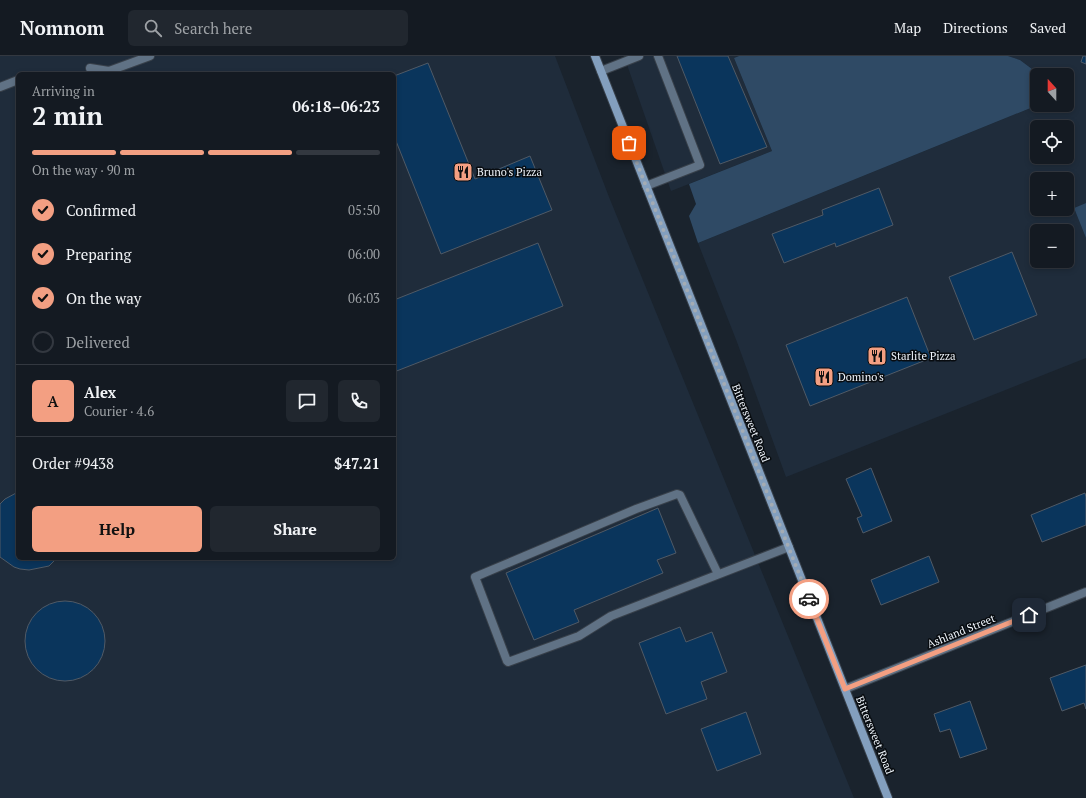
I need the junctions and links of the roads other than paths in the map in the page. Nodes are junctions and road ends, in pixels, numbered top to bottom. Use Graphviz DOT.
graph roads {
  1 [pos="150,56"];
  2 [pos="595,56"];
  3 [pos="639,56"];
  4 [pos="658,56"];
  5 [pos="90,68"];
  6 [pos="601,71"];
  7 [pos="16,81"];
  8 [pos="0,87"];
  9 [pos="646,186"];
  10 [pos="789,547"];
  11 [pos="718,574"];
  12 [pos="1086,592"];
  13 [pos="845,689"];
  14 [pos="888,798"];
  1 -- 5 [label="street"];
  2 -- 6 [label="street, Bittersweet Road"];
  3 -- 6 [label="street"];
  4 -- 9 [label="street"];
  6 -- 9 [label="street, Bittersweet Road"];
  7 -- 8 [label="street"];
  9 -- 10 [label="street, Bittersweet Road"];
  10 -- 11 [label="street"];
  10 -- 13 [label="street, Bittersweet Road"];
  11 -- 11 [label="street"];
  12 -- 13 [label="street, Ashland Street"];
  13 -- 14 [label="street, Bittersweet Road"];
}
